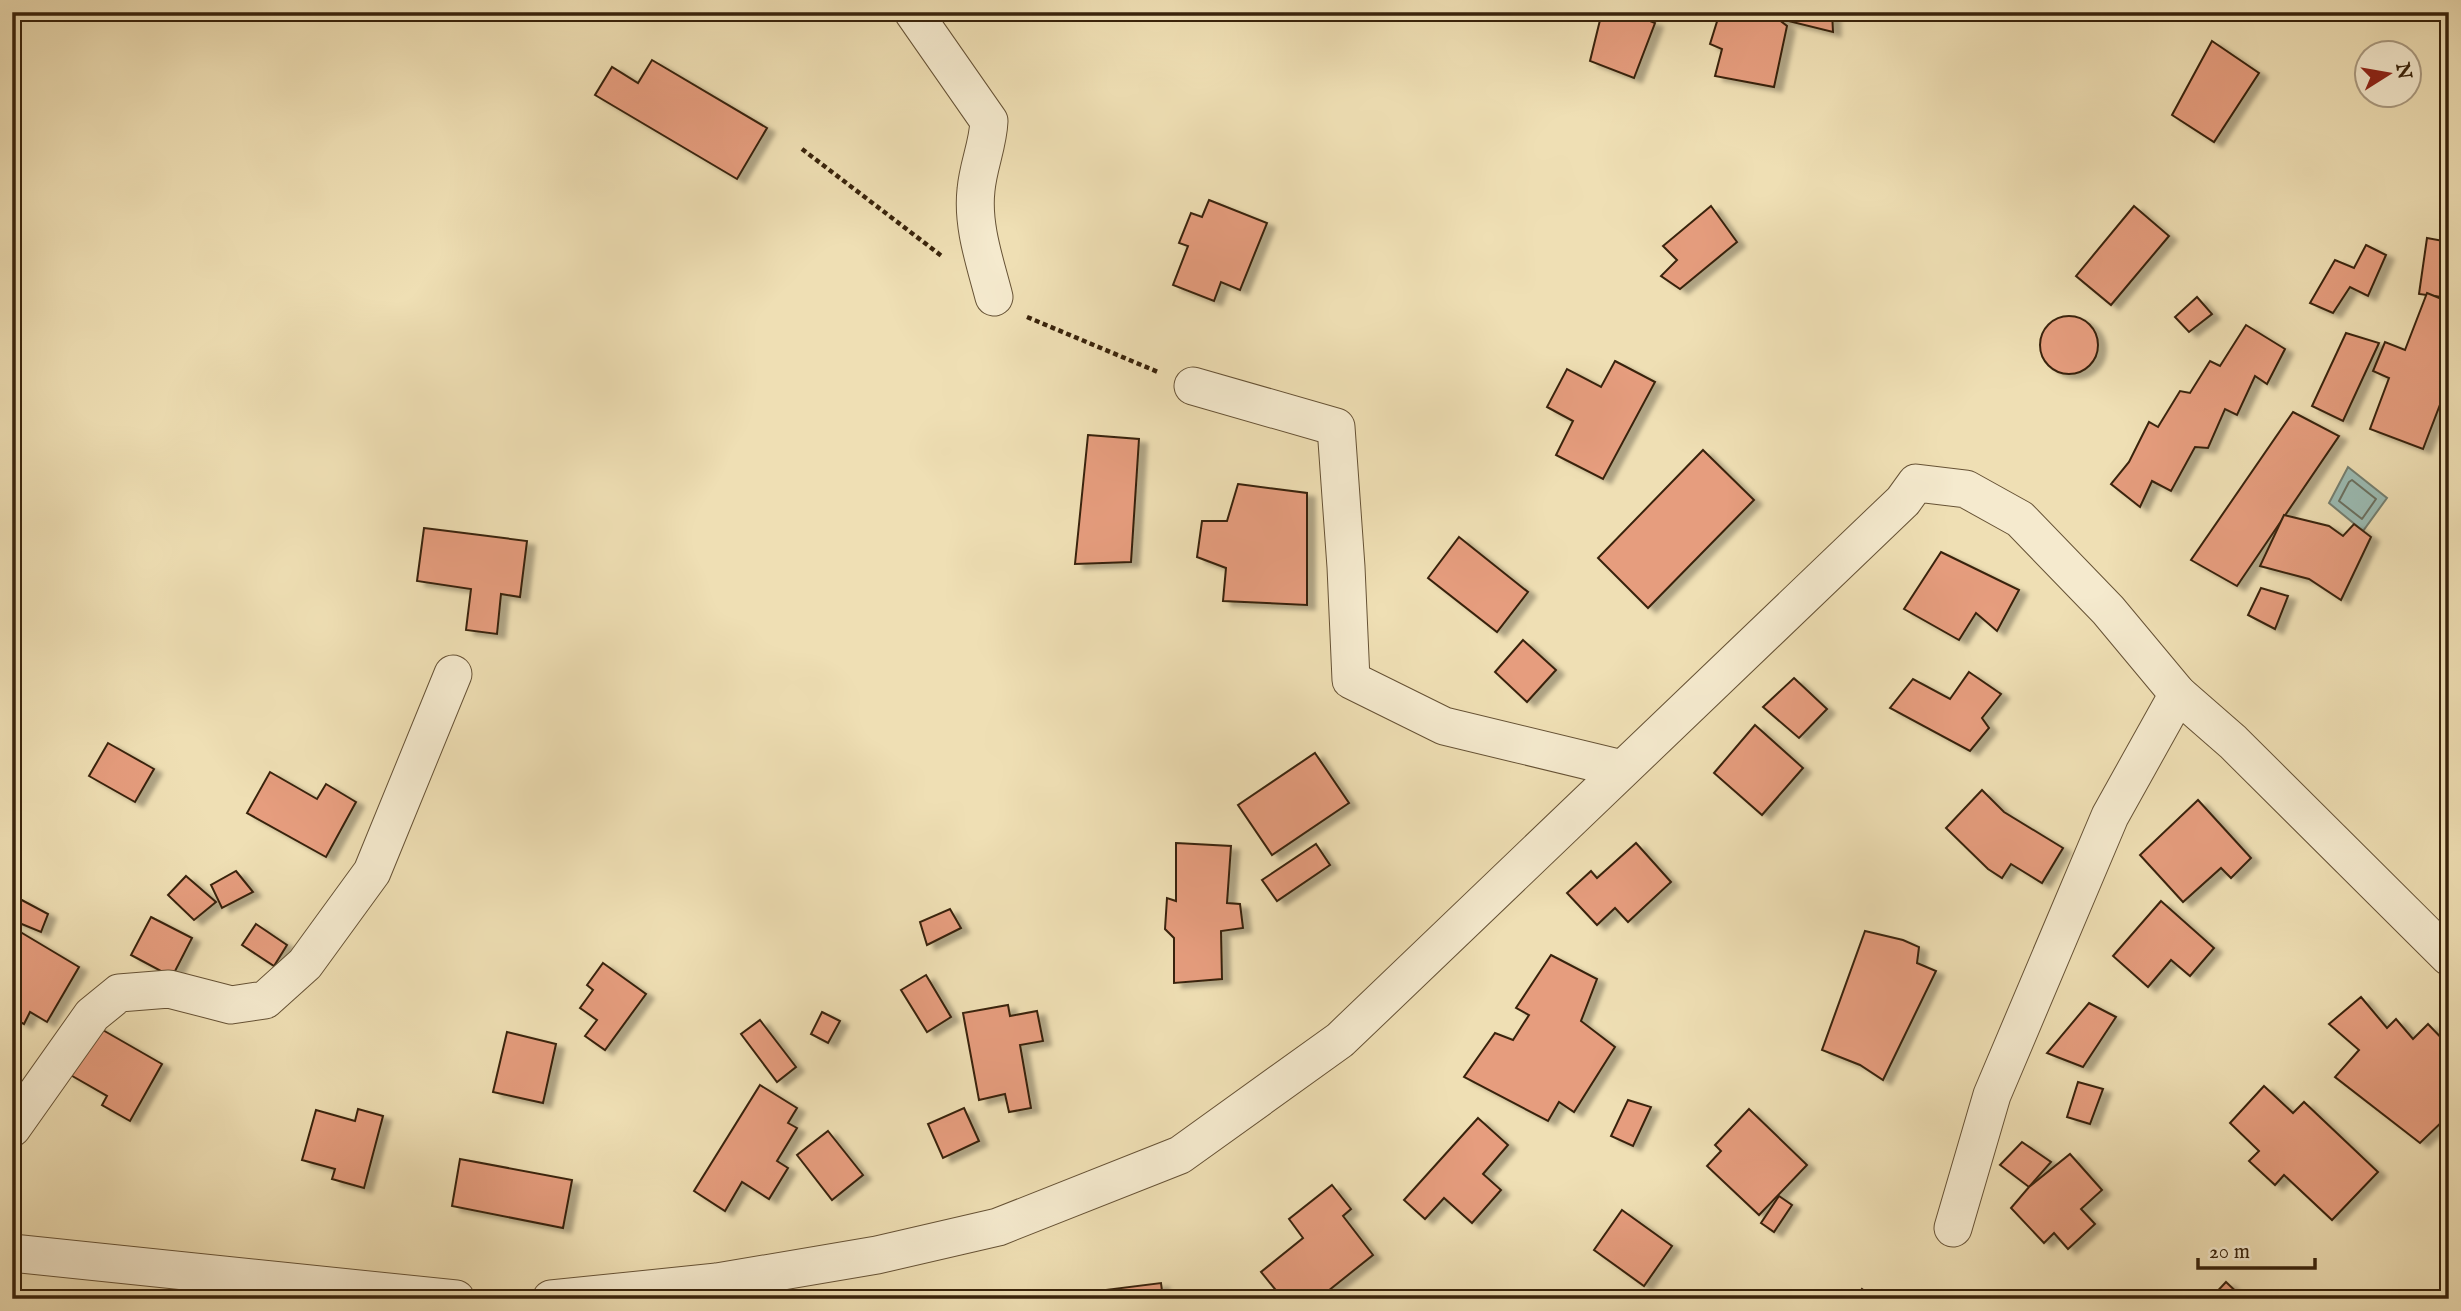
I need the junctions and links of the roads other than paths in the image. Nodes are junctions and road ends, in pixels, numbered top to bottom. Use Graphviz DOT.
graph roads {
  1 [pos="913,12"];
  2 [pos="994,297"];
  3 [pos="1193,386"];
  4 [pos="453,674"];
  5 [pos="2178,694"];
  6 [pos="1622,769"];
  7 [pos="2449,957"];
  8 [pos="12,1128"];
  9 [pos="1953,1228"];
  10 [pos="12,1253"];
  11 [pos="456,1299"];
  12 [pos="551,1299"];
  1 -- 2 [label="street"];
  3 -- 6 [label="street"];
  4 -- 8 [label="street"];
  5 -- 6 [label="street"];
  5 -- 7 [label="street"];
  5 -- 9 [label="street"];
  6 -- 12 [label="street"];
  10 -- 11 [label="street"];
}
